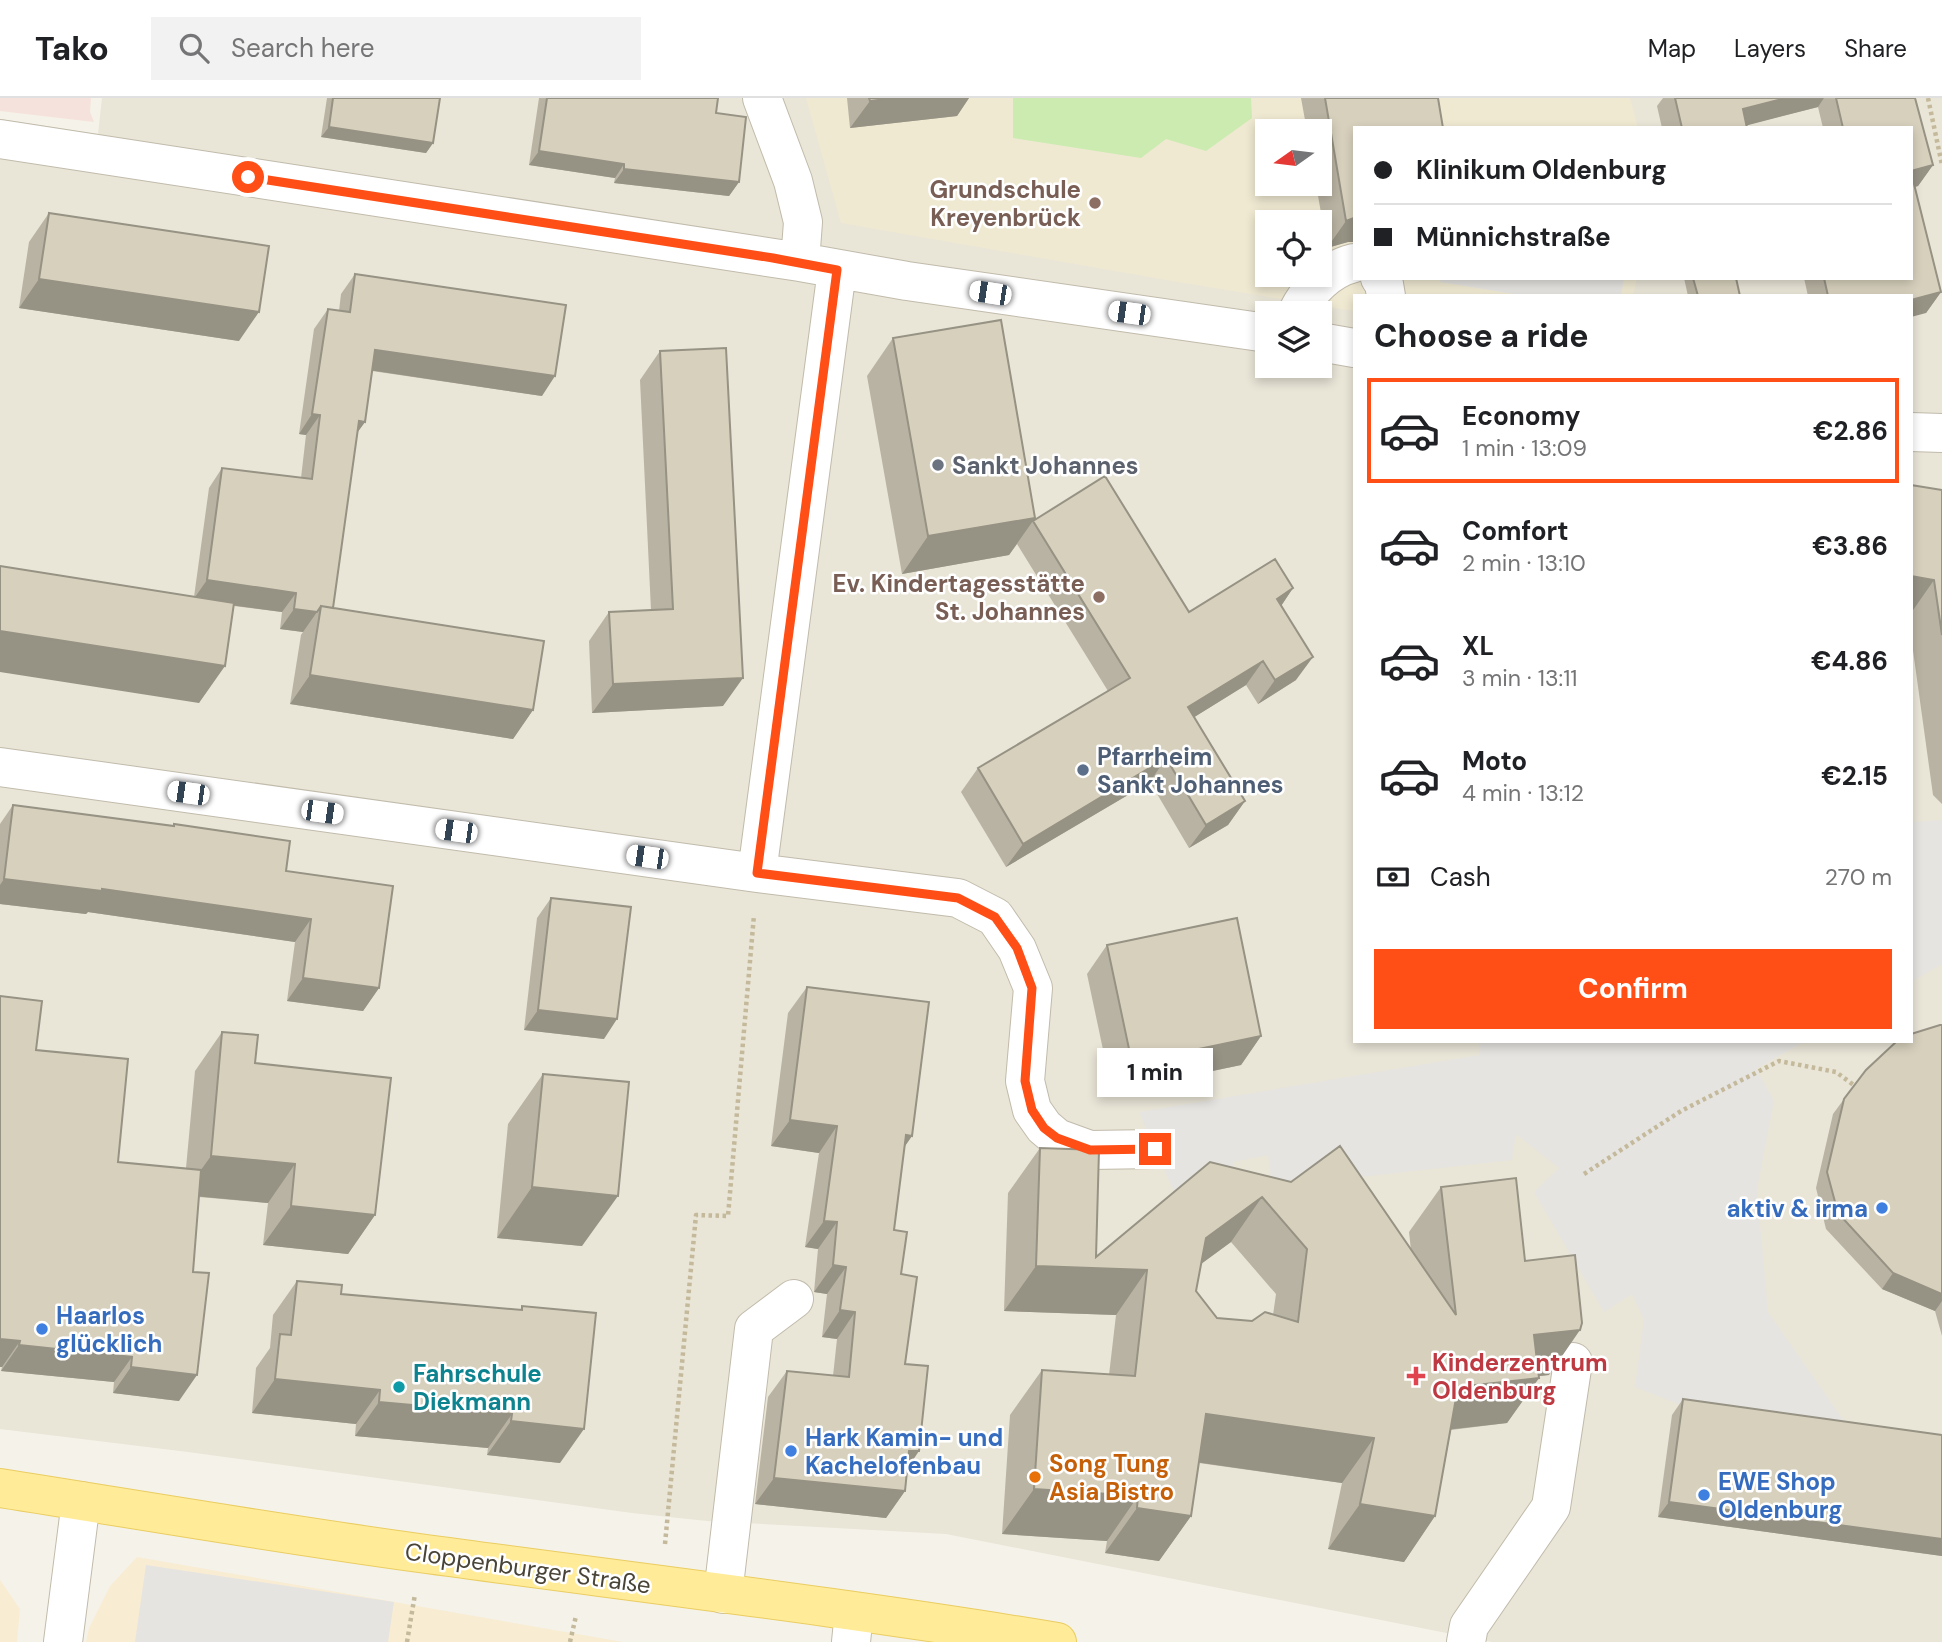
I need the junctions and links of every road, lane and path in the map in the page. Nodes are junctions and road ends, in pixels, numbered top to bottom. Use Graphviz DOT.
graph roads {
  1 [pos="762,98"];
  2 [pos="1928,98"];
  3 [pos="0,139"];
  4 [pos="1942,165"];
  5 [pos="800,262"];
  6 [pos="1353,263"];
  7 [pos="837,270"];
  8 [pos="1303,301"];
  9 [pos="1255,331"];
  10 [pos="1332,344"];
  11 [pos="1353,348"];
  12 [pos="1913,432"];
  13 [pos="1942,433"];
  14 [pos="0,767"];
  15 [pos="757,873"];
  16 [pos="1855,1086"];
  17 [pos="1155,1149"];
  18 [pos="1584,1174"];
  19 [pos="794,1299"];
  20 [pos="1573,1362"];
  21 [pos="0,1488"];
  22 [pos="81,1501"];
  23 [pos="728,1550"];
  24 [pos="723,1594"];
  25 [pos="852,1627"];
  26 [pos="63,1642"];
  27 [pos="1058,1642"];
  28 [pos="1466,1642"];
  1 -- 5 [label="street"];
  2 -- 4 [label="path"];
  3 -- 5 [label="street"];
  5 -- 7 [label="street"];
  6 -- 8 [label="street"];
  7 -- 9 [label="street"];
  7 -- 15 [label="street"];
  10 -- 11 [label="street"];
  12 -- 13 [label="street"];
  14 -- 15 [label="street"];
  15 -- 17 [label="street"];
  15 -- 23 [label="path"];
  16 -- 18 [label="path"];
  19 -- 23 [label="street"];
  20 -- 28 [label="street"];
  21 -- 22 [label="main road, Cloppenburger Straße"];
  22 -- 24 [label="main road, Cloppenburger Straße"];
  22 -- 26 [label="street"];
  23 -- 24 [label="street"];
  24 -- 25 [label="main road, Cloppenburger Straße"];
  25 -- 27 [label="main road, Cloppenburger Straße"];
}
